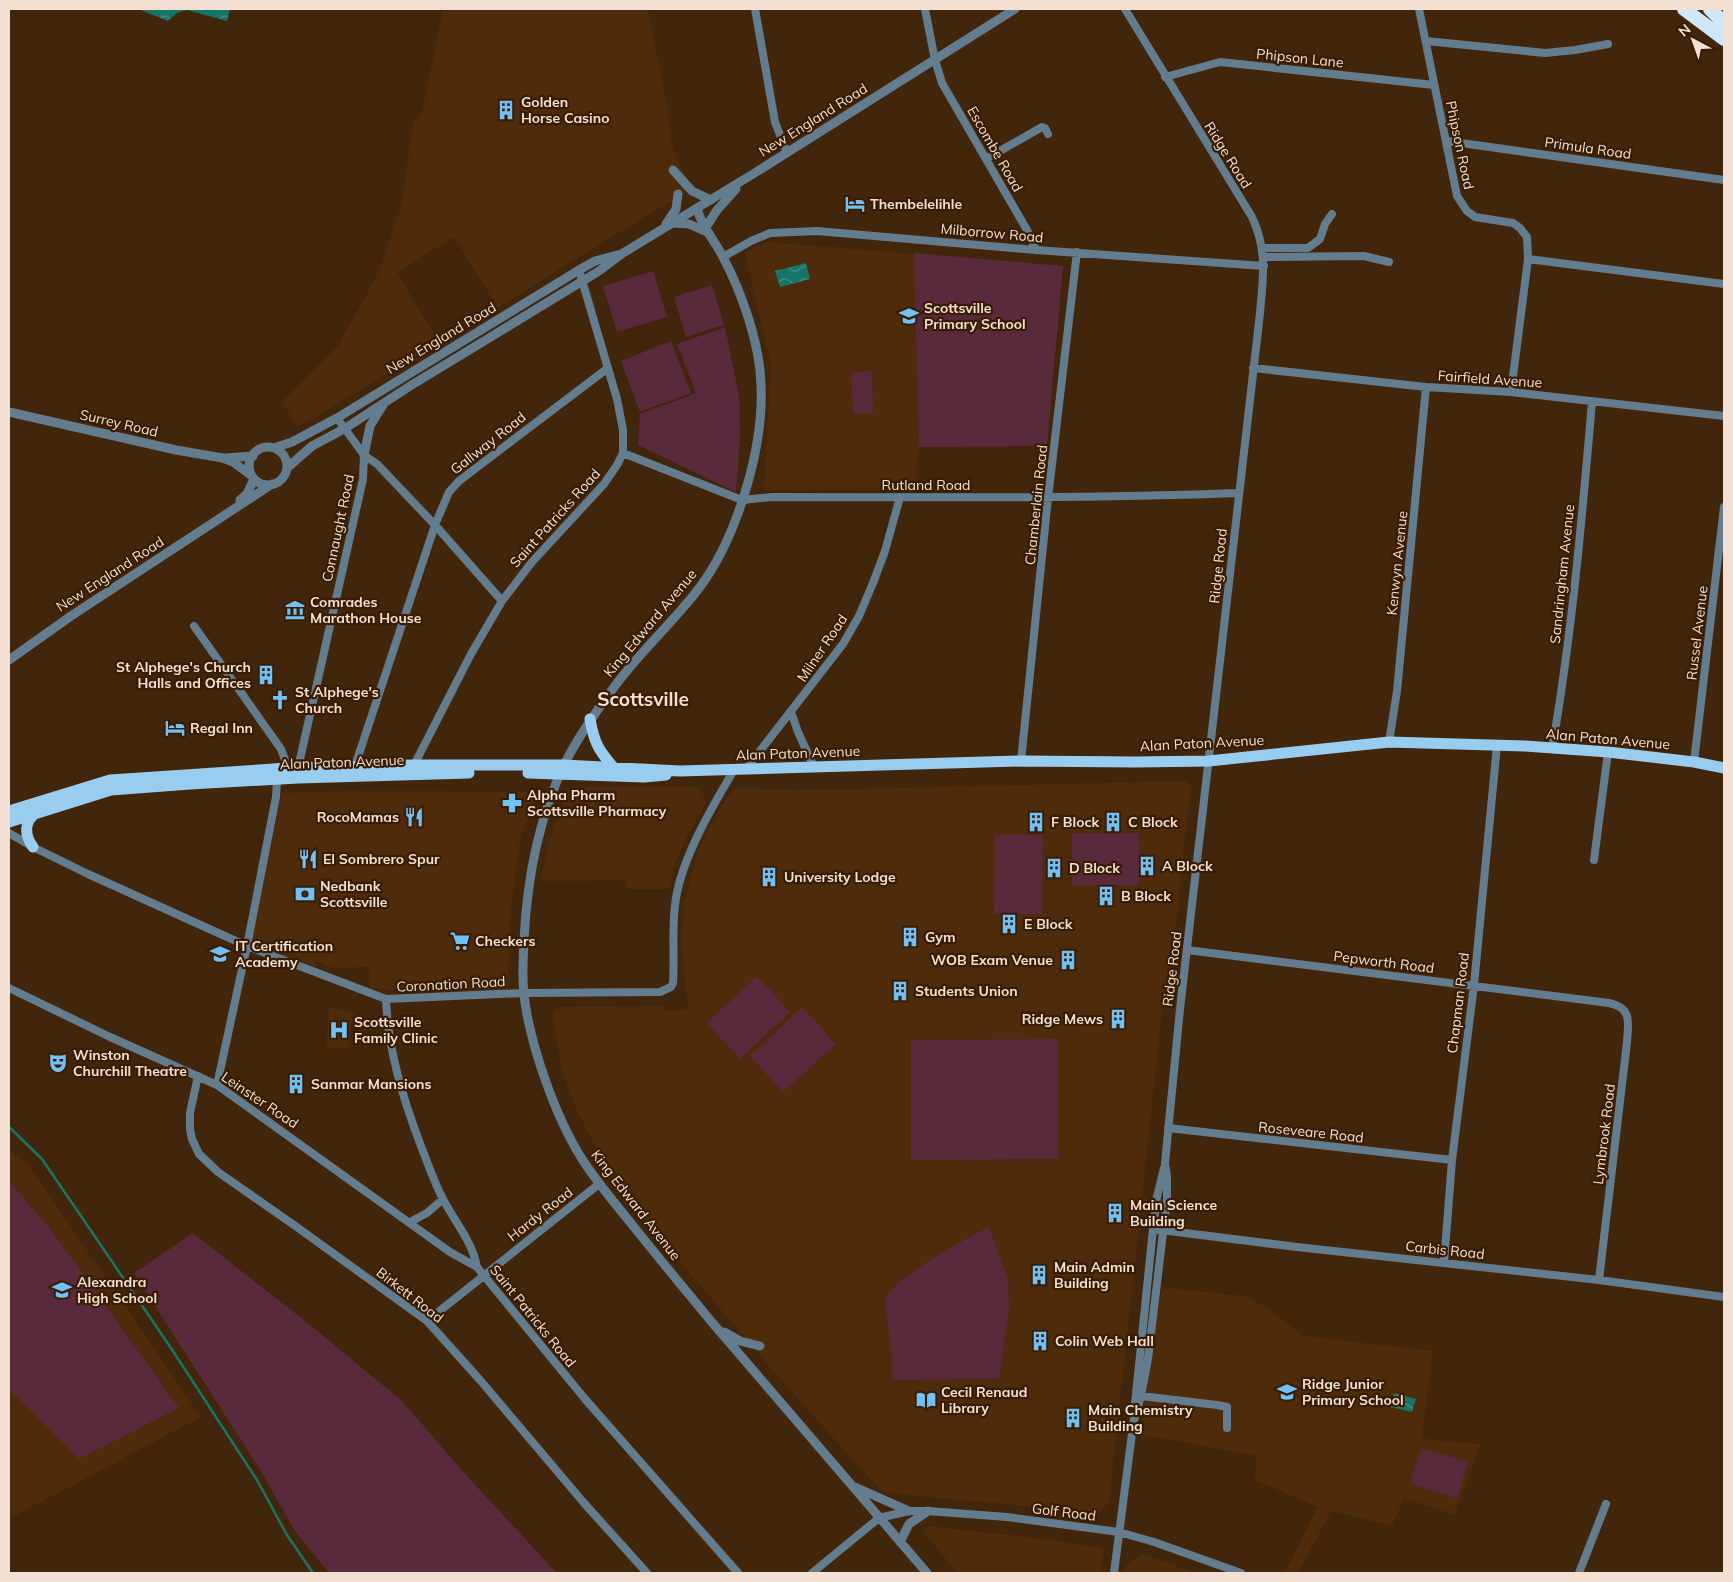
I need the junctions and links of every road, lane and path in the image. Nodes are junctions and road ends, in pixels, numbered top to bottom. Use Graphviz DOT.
graph roads {
  1 [pos="754,9"];
  2 [pos="925,9"];
  3 [pos="1015,9"];
  4 [pos="1125,9"];
  5 [pos="1419,9"];
  6 [pos="1684,9"];
  7 [pos="1710,9"];
  8 [pos="1724,23"];
  9 [pos="1724,40"];
  10 [pos="1426,41"];
  11 [pos="1608,44"];
  12 [pos="935,60"];
  13 [pos="1166,77"];
  14 [pos="1434,85"];
  15 [pos="1048,134"];
  16 [pos="1447,141"];
  17 [pos="787,152"];
  18 [pos="986,159"];
  19 [pos="673,170"];
  20 [pos="753,174"];
  21 [pos="1724,180"];
  22 [pos="678,194"];
  23 [pos="711,200"];
  24 [pos="696,213"];
  25 [pos="1332,214"];
  26 [pos="672,223"];
  27 [pos="661,230"];
  28 [pos="708,230"];
  29 [pos="1262,248"];
  30 [pos="1036,250"];
  31 [pos="1076,252"];
  32 [pos="623,253"];
  33 [pos="723,257"];
  34 [pos="1528,259"];
  35 [pos="1264,261"];
  36 [pos="1389,262"];
  37 [pos="578,270"];
  38 [pos="582,281"];
  39 [pos="1724,284"];
  40 [pos="608,368"];
  41 [pos="1253,368"];
  42 [pos="1426,387"];
  43 [pos="1511,392"];
  44 [pos="1592,402"];
  45 [pos="384,403"];
  46 [pos="9,412"];
  47 [pos="1724,416"];
  48 [pos="337,418"];
  49 [pos="344,429"];
  50 [pos="274,448"];
  51 [pos="622,453"];
  52 [pos="364,455"];
  53 [pos="253,456"];
  54 [pos="223,458"];
  55 [pos="287,468"];
  56 [pos="253,478"];
  57 [pos="272,484"];
  58 [pos="1238,493"];
  59 [pos="900,497"];
  60 [pos="1048,498"];
  61 [pos="742,500"];
  62 [pos="1724,507"];
  63 [pos="228,513"];
  64 [pos="435,525"];
  65 [pos="502,601"];
  66 [pos="194,626"];
  67 [pos="9,660"];
  68 [pos="791,712"];
  69 [pos="590,719"];
  70 [pos="1389,742"];
  71 [pos="1497,745"];
  72 [pos="1552,749"];
  73 [pos="1608,752"];
  74 [pos="1021,761"];
  75 [pos="1209,761"];
  76 [pos="1694,762"];
  77 [pos="414,765"];
  78 [pos="355,766"];
  79 [pos="814,767"];
  80 [pos="293,768"];
  81 [pos="1724,768"];
  82 [pos="615,769"];
  83 [pos="746,769"];
  84 [pos="562,770"];
  85 [pos="734,770"];
  86 [pos="680,772"];
  87 [pos="277,780"];
  88 [pos="9,811"];
  89 [pos="38,812"];
  90 [pos="9,822"];
  91 [pos="9,833"];
  92 [pos="33,847"];
  93 [pos="1594,860"];
  94 [pos="248,946"];
  95 [pos="1186,950"];
  96 [pos="1474,985"];
  97 [pos="9,988"];
  98 [pos="524,993"];
  99 [pos="386,999"];
  100 [pos="1609,1003"];
  101 [pos="198,1076"];
  102 [pos="217,1085"];
  103 [pos="1168,1128"];
  104 [pos="1452,1160"];
  105 [pos="1165,1163"];
  106 [pos="599,1184"];
  107 [pos="443,1199"];
  108 [pos="410,1222"];
  109 [pos="1153,1229"];
  110 [pos="1163,1230"];
  111 [pos="1444,1263"];
  112 [pos="477,1267"];
  113 [pos="485,1274"];
  114 [pos="1599,1280"];
  115 [pos="1724,1297"];
  116 [pos="427,1321"];
  117 [pos="717,1328"];
  118 [pos="760,1346"];
  119 [pos="1141,1396"];
  120 [pos="1134,1421"];
  121 [pos="1227,1428"];
  122 [pos="850,1485"];
  123 [pos="1606,1504"];
  124 [pos="909,1511"];
  125 [pos="928,1511"];
  126 [pos="879,1518"];
  127 [pos="1119,1532"];
  128 [pos="900,1542"];
  129 [pos="647,1573"];
  130 [pos="738,1573"];
  131 [pos="812,1573"];
  132 [pos="927,1573"];
  133 [pos="1114,1573"];
  134 [pos="1241,1573"];
  135 [pos="1580,1573"];
  1 -- 17 [label="street"];
  2 -- 12 [label="street, Escombe Road"];
  3 -- 12 [label="street, New England Road"];
  4 -- 13 [label="street, Ridge Road"];
  5 -- 10 [label="street, Phipson Road"];
  6 -- 9 [label="highway"];
  7 -- 8 [label="highway"];
  10 -- 11 [label="street"];
  10 -- 14 [label="street, Phipson Road"];
  12 -- 17 [label="street, New England Road"];
  12 -- 18 [label="street, Escombe Road"];
  13 -- 14 [label="street, Phipson Lane"];
  13 -- 29 [label="street, Ridge Road"];
  14 -- 16 [label="street, Phipson Road"];
  15 -- 18 [label="street"];
  16 -- 21 [label="street, Primula Road"];
  16 -- 34 [label="street, Phipson Road"];
  17 -- 20 [label="street, New England Road"];
  18 -- 30 [label="street, Escombe Road"];
  19 -- 23 [label="street"];
  20 -- 23 [label="street, New England Road"];
  20 -- 28 [label="street"];
  22 -- 27 [label="street"];
  23 -- 24 [label="street, New England Road"];
  24 -- 26 [label="street, New England Road"];
  24 -- 28 [label="street, King Edward Avenue"];
  25 -- 29 [label="street"];
  26 -- 27 [label="street, New England Road"];
  26 -- 28 [label="street"];
  27 -- 32 [label="street, New England Road"];
  28 -- 33 [label="street, King Edward Avenue"];
  29 -- 35 [label="street, Ridge Road"];
  30 -- 31 [label="street, Milborrow Road"];
  30 -- 33 [label="street, Milborrow Road"];
  31 -- 35 [label="street, Milborrow Road"];
  31 -- 60 [label="street, Chamberlain Road"];
  32 -- 37 [label="street, New England Road"];
  32 -- 38 [label="street, New England Road"];
  33 -- 61 [label="street, King Edward Avenue"];
  34 -- 39 [label="street"];
  34 -- 43 [label="street, Phipson Road"];
  35 -- 36 [label="street, Milborrow Road"];
  35 -- 41 [label="street, Ridge Road"];
  37 -- 38 [label="street, Saint Patricks Road"];
  37 -- 48 [label="street, New England Road"];
  38 -- 40 [label="street, Saint Patricks Road"];
  38 -- 45 [label="street, New England Road"];
  40 -- 51 [label="street, Saint Patricks Road"];
  40 -- 64 [label="street, Gallway Road"];
  41 -- 42 [label="street, Fairfield Avenue"];
  41 -- 58 [label="street, Ridge Road"];
  42 -- 43 [label="street, Fairfield Avenue"];
  42 -- 70 [label="street, Kenwyn Avenue"];
  43 -- 44 [label="street, Fairfield Avenue"];
  44 -- 47 [label="street, Fairfield Avenue"];
  44 -- 72 [label="street, Sandringham Avenue"];
  45 -- 49 [label="street, New England Road"];
  45 -- 52 [label="street"];
  46 -- 54 [label="street, Surrey Road"];
  48 -- 49 [label="street"];
  48 -- 50 [label="street, New England Road"];
  49 -- 52 [label="street"];
  49 -- 55 [label="street, New England Road"];
  50 -- 53 [label="street"];
  50 -- 55 [label="street"];
  51 -- 61 [label="street, Rutland Road"];
  51 -- 65 [label="street, Saint Patricks Road"];
  52 -- 64 [label="street"];
  52 -- 80 [label="street, Connaught Road"];
  53 -- 54 [label="street, Surrey Road"];
  53 -- 56 [label="street"];
  54 -- 56 [label="street, Surrey Road"];
  55 -- 57 [label="street"];
  56 -- 57 [label="street"];
  56 -- 63 [label="street, New England Road"];
  57 -- 63 [label="street, New England Road"];
  58 -- 60 [label="street, Rutland Road"];
  58 -- 75 [label="street, Ridge Road"];
  59 -- 60 [label="street, Rutland Road"];
  59 -- 61 [label="street, Rutland Road"];
  59 -- 68 [label="street, Milner Road"];
  60 -- 74 [label="street, Chamberlain Road"];
  61 -- 69 [label="street, King Edward Avenue"];
  62 -- 76 [label="street, Russel Avenue"];
  63 -- 67 [label="street, New England Road"];
  64 -- 65 [label="street"];
  64 -- 78 [label="street, Gallway Road"];
  65 -- 77 [label="street, Saint Patricks Road"];
  66 -- 80 [label="street"];
  68 -- 79 [label="street"];
  68 -- 83 [label="street, Milner Road"];
  69 -- 82 [label="main road"];
  69 -- 84 [label="street, King Edward Avenue"];
  70 -- 71 [label="main road, Alan Paton Avenue"];
  70 -- 75 [label="main road, Alan Paton Avenue"];
  71 -- 72 [label="main road, Alan Paton Avenue"];
  71 -- 96 [label="street, Chapman Road"];
  72 -- 73 [label="main road, Alan Paton Avenue"];
  73 -- 76 [label="main road, Alan Paton Avenue"];
  73 -- 93 [label="street"];
  74 -- 75 [label="main road, Alan Paton Avenue"];
  74 -- 79 [label="main road, Alan Paton Avenue"];
  75 -- 95 [label="street, Ridge Road"];
  76 -- 81 [label="main road, Alan Paton Avenue"];
  77 -- 78 [label="main road, Alan Paton Avenue"];
  77 -- 84 [label="main road, Alan Paton Avenue"];
  78 -- 80 [label="main road, Alan Paton Avenue"];
  79 -- 83 [label="main road, Alan Paton Avenue"];
  80 -- 88 [label="main road, Alan Paton Avenue"];
  82 -- 84 [label="main road, Alan Paton Avenue"];
  82 -- 86 [label="main road, Alan Paton Avenue"];
  83 -- 85 [label="main road, Alan Paton Avenue"];
  84 -- 86 [label="main road, Alan Paton Avenue"];
  84 -- 87 [label="main road, Alan Paton Avenue"];
  84 -- 98 [label="street, King Edward Avenue"];
  85 -- 86 [label="main road, Alan Paton Avenue"];
  85 -- 98 [label="street, Coronation Road"];
  87 -- 89 [label="main road, Alan Paton Avenue"];
  87 -- 94 [label="street"];
  89 -- 90 [label="main road, Alan Paton Avenue"];
  89 -- 92 [label="main road"];
  91 -- 92 [label="street, Coronation Road"];
  92 -- 94 [label="street, Coronation Road"];
  94 -- 99 [label="street, Coronation Road"];
  94 -- 102 [label="street"];
  95 -- 96 [label="street, Pepworth Road"];
  95 -- 103 [label="street, Ridge Road"];
  96 -- 100 [label="street, Pepworth Road"];
  96 -- 104 [label="street, Chapman Road"];
  97 -- 101 [label="street, Leinster Road"];
  98 -- 99 [label="street, Coronation Road"];
  98 -- 106 [label="street, King Edward Avenue"];
  99 -- 107 [label="street, Saint Patricks Road"];
  100 -- 114 [label="street, Lymbrook Road"];
  101 -- 102 [label="street, Leinster Road"];
  101 -- 116 [label="street, Birkett Road"];
  102 -- 108 [label="street, Leinster Road"];
  103 -- 104 [label="street, Roseveare Road"];
  103 -- 105 [label="street, Ridge Road"];
  104 -- 111 [label="street, Chapman Road"];
  105 -- 109 [label="street, Ridge Road"];
  105 -- 110 [label="street, Ridge Road"];
  106 -- 113 [label="street, Hardy Road"];
  106 -- 117 [label="street, King Edward Avenue"];
  107 -- 108 [label="street"];
  107 -- 112 [label="street, Saint Patricks Road"];
  108 -- 112 [label="street, Leinster Road"];
  109 -- 110 [label="street, Carbis Road"];
  109 -- 120 [label="street, Ridge Road"];
  110 -- 111 [label="street, Carbis Road"];
  110 -- 119 [label="street, Ridge Road"];
  111 -- 114 [label="street, Carbis Road"];
  112 -- 113 [label="street, Saint Patricks Road"];
  113 -- 116 [label="street, Hardy Road"];
  113 -- 130 [label="street, Saint Patricks Road"];
  114 -- 115 [label="street, Carbis Road"];
  116 -- 129 [label="street, Birkett Road"];
  117 -- 118 [label="street"];
  117 -- 122 [label="street, King Edward Avenue"];
  119 -- 120 [label="street, Ridge Road"];
  119 -- 121 [label="street"];
  120 -- 127 [label="street, Ridge Road"];
  122 -- 124 [label="street"];
  122 -- 126 [label="street, King Edward Avenue"];
  123 -- 135 [label="street"];
  124 -- 125 [label="street, Golf Road"];
  124 -- 126 [label="street, Golf Road"];
  125 -- 127 [label="street, Golf Road"];
  125 -- 128 [label="street"];
  126 -- 128 [label="street, King Edward Avenue"];
  126 -- 131 [label="street"];
  127 -- 133 [label="street, Ridge Road"];
  127 -- 134 [label="street, Golf Road"];
  128 -- 132 [label="street, King Edward Avenue"];
}
